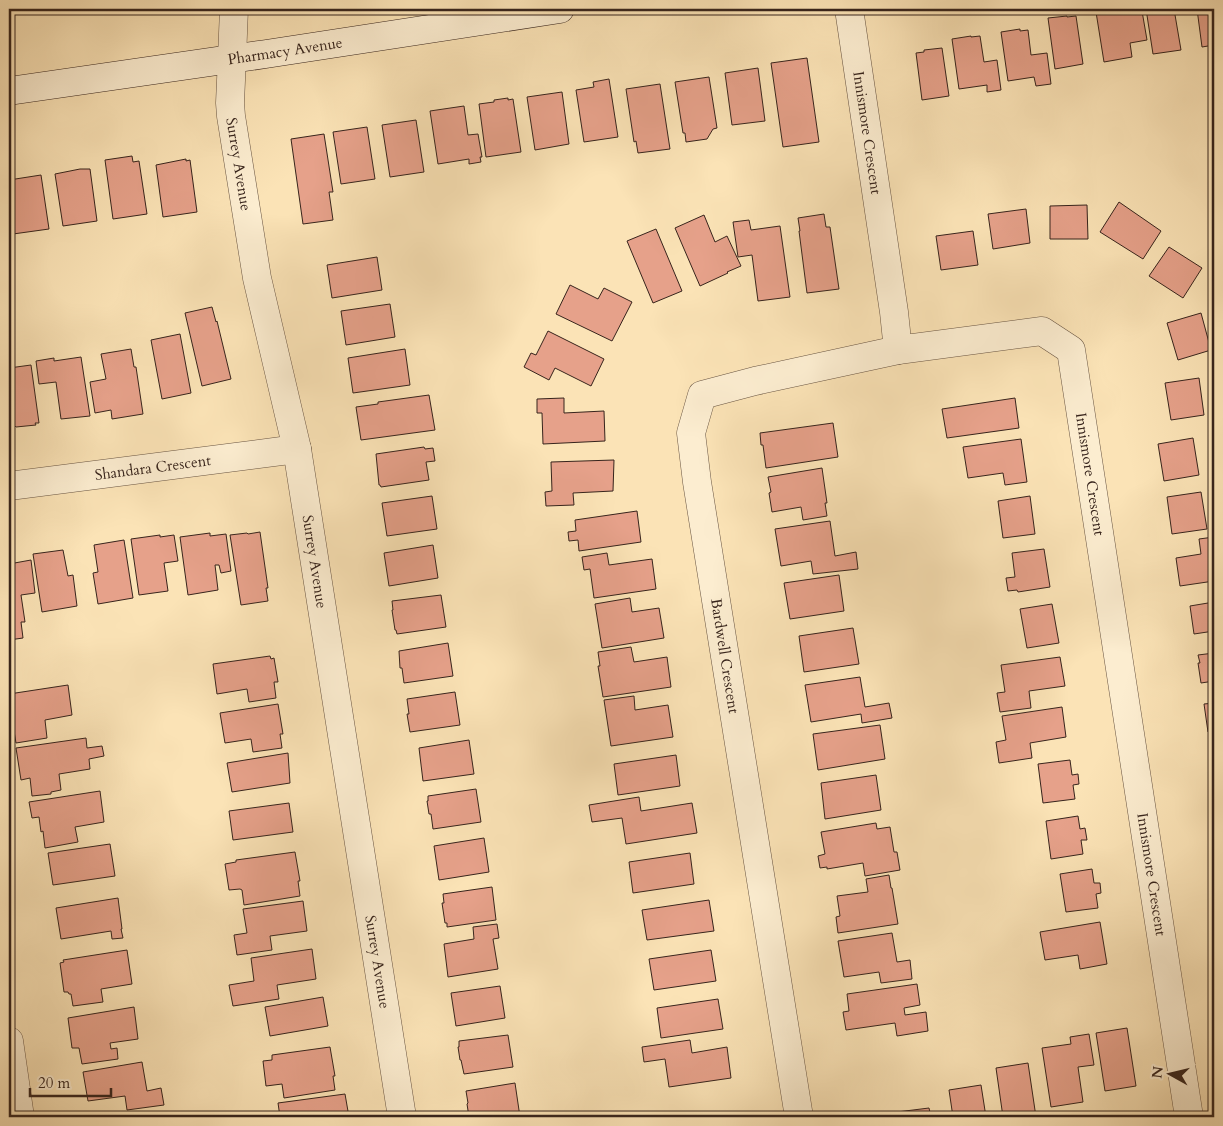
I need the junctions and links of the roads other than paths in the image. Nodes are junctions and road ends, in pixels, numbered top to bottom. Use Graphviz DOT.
graph roads {
  1 [pos="234,9"];
  2 [pos="560,9"];
  3 [pos="850,9"];
  4 [pos="232,58"];
  5 [pos="9,91"];
  6 [pos="898,350"];
  7 [pos="297,449"];
  8 [pos="9,486"];
  9 [pos="9,1041"];
  10 [pos="20,1117"];
  11 [pos="402,1117"];
  12 [pos="799,1117"];
  13 [pos="1189,1117"];
  1 -- 4 [label="street, Surrey Avenue"];
  2 -- 4 [label="street, Pharmacy Avenue"];
  3 -- 6 [label="street, Innismore Crescent"];
  4 -- 5 [label="street, Pharmacy Avenue"];
  4 -- 7 [label="street, Surrey Avenue"];
  6 -- 12 [label="street, Bardwell Crescent"];
  6 -- 13 [label="street, Innismore Crescent"];
  7 -- 8 [label="street, Shandara Crescent"];
  7 -- 11 [label="street, Surrey Avenue"];
  9 -- 10 [label="street"];
}
